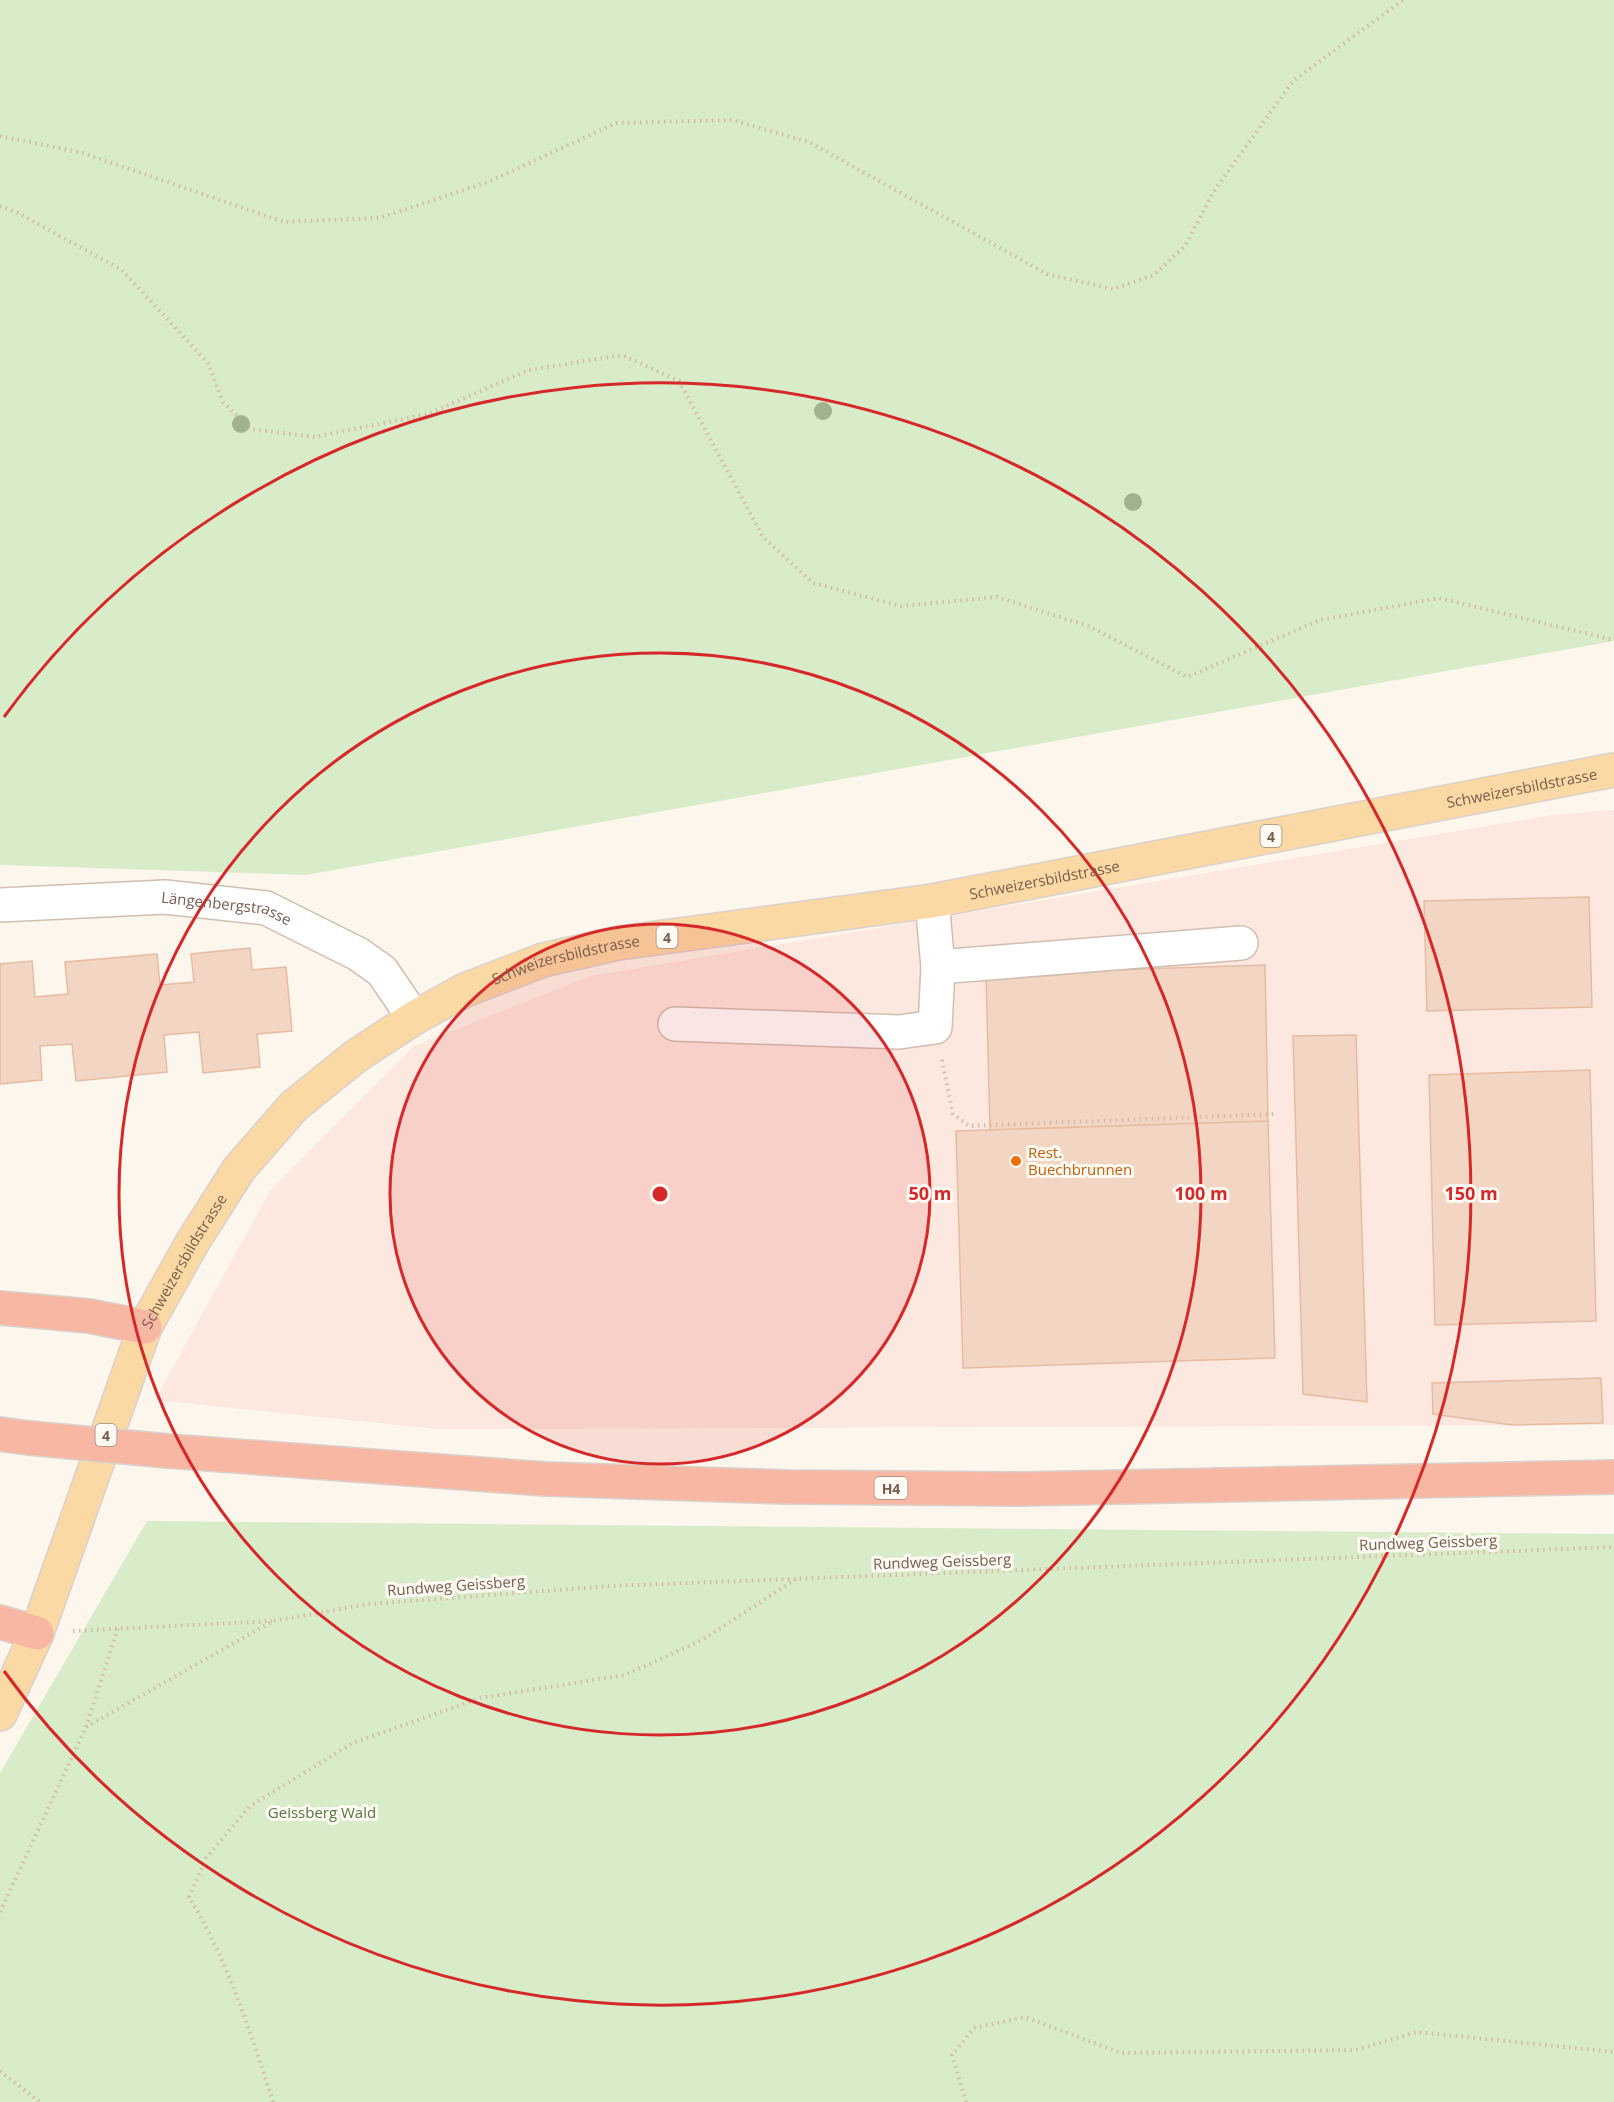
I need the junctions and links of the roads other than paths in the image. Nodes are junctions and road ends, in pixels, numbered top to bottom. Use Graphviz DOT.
graph roads {
  1 [pos="1614,770"];
  2 [pos="932,901"];
  3 [pos="0,905"];
  4 [pos="1241,943"];
  5 [pos="938,967"];
  6 [pos="414,1018"];
  7 [pos="675,1024"];
  8 [pos="0,1308"];
  9 [pos="145,1327"];
  10 [pos="14,1436"];
  11 [pos="1614,1477"];
  12 [pos="0,1622"];
  13 [pos="37,1633"];
  14 [pos="0,1714"];
  1 -- 2 [label="main road, Schweizersbildstrasse / 4"];
  2 -- 5 [label="street"];
  2 -- 6 [label="main road, Schweizersbildstrasse / 4"];
  3 -- 6 [label="street, Längenbergstrasse"];
  4 -- 5 [label="street"];
  5 -- 7 [label="street"];
  6 -- 9 [label="main road, Schweizersbildstrasse / 4"];
  8 -- 9 [label="highway"];
  9 -- 13 [label="main road, Schweizersbildstrasse / 4"];
  10 -- 11 [label="highway, H4, bridge"];
  12 -- 13 [label="highway"];
  13 -- 14 [label="main road, Schweizersbildstrasse / 4"];
}
